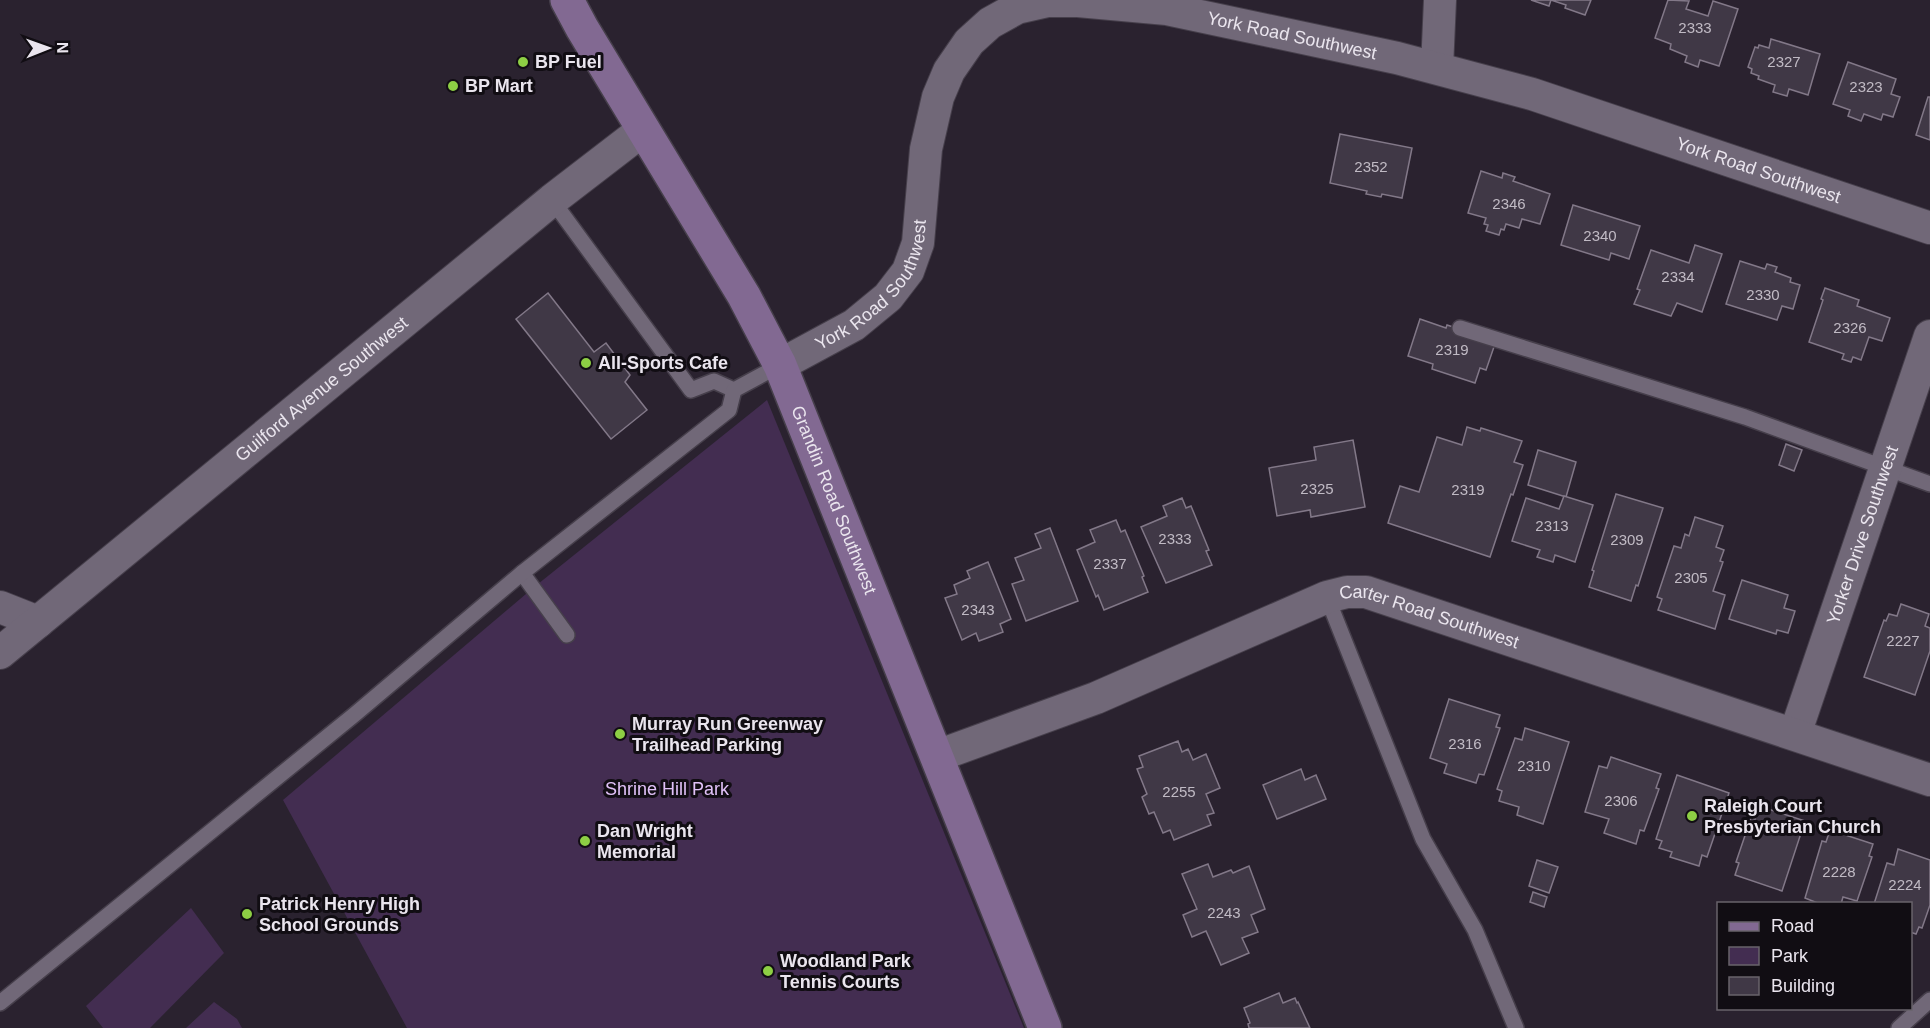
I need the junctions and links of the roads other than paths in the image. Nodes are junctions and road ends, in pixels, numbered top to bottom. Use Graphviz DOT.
graph roads {
  1 [pos="567,0"];
  2 [pos="1440,0"];
  3 [pos="1437,68"];
  4 [pos="643,130"];
  5 [pos="552,200"];
  6 [pos="1930,228"];
  7 [pos="1460,328"];
  8 [pos="1930,336"];
  9 [pos="780,365"];
  10 [pos="734,390"];
  11 [pos="1884,467"];
  12 [pos="1930,484"];
  13 [pos="522,573"];
  14 [pos="1328,597"];
  15 [pos="0,606"];
  16 [pos="38,622"];
  17 [pos="567,635"];
  18 [pos="0,652"];
  19 [pos="1795,734"];
  20 [pos="937,756"];
  21 [pos="1930,780"];
  22 [pos="1930,1000"];
  23 [pos="0,1003"];
  24 [pos="1045,1028"];
  25 [pos="1516,1028"];
  26 [pos="1899,1028"];
  1 -- 4 [label="street, Grandin Road Southwest"];
  2 -- 3 [label="street"];
  3 -- 6 [label="street, York Road Southwest"];
  3 -- 9 [label="street, York Road Southwest"];
  4 -- 5 [label="street, Guilford Avenue Southwest"];
  4 -- 9 [label="street, Grandin Road Southwest"];
  5 -- 10 [label="lane"];
  5 -- 16 [label="street, Guilford Avenue Southwest"];
  7 -- 11 [label="lane"];
  8 -- 11 [label="street, Yorker Drive Southwest"];
  9 -- 10 [label="lane"];
  9 -- 20 [label="street, Grandin Road Southwest"];
  10 -- 13 [label="lane"];
  11 -- 12 [label="lane"];
  11 -- 19 [label="street, Yorker Drive Southwest"];
  13 -- 17 [label="lane"];
  13 -- 23 [label="lane"];
  14 -- 19 [label="street, Carter Road Southwest"];
  14 -- 20 [label="street, Carter Road Southwest"];
  14 -- 25 [label="lane"];
  15 -- 16 [label="street"];
  16 -- 18 [label="street, Guilford Avenue Southwest"];
  19 -- 21 [label="street, Carter Road Southwest"];
  20 -- 24 [label="street, Grandin Road Southwest"];
  22 -- 26 [label="lane"];
}
